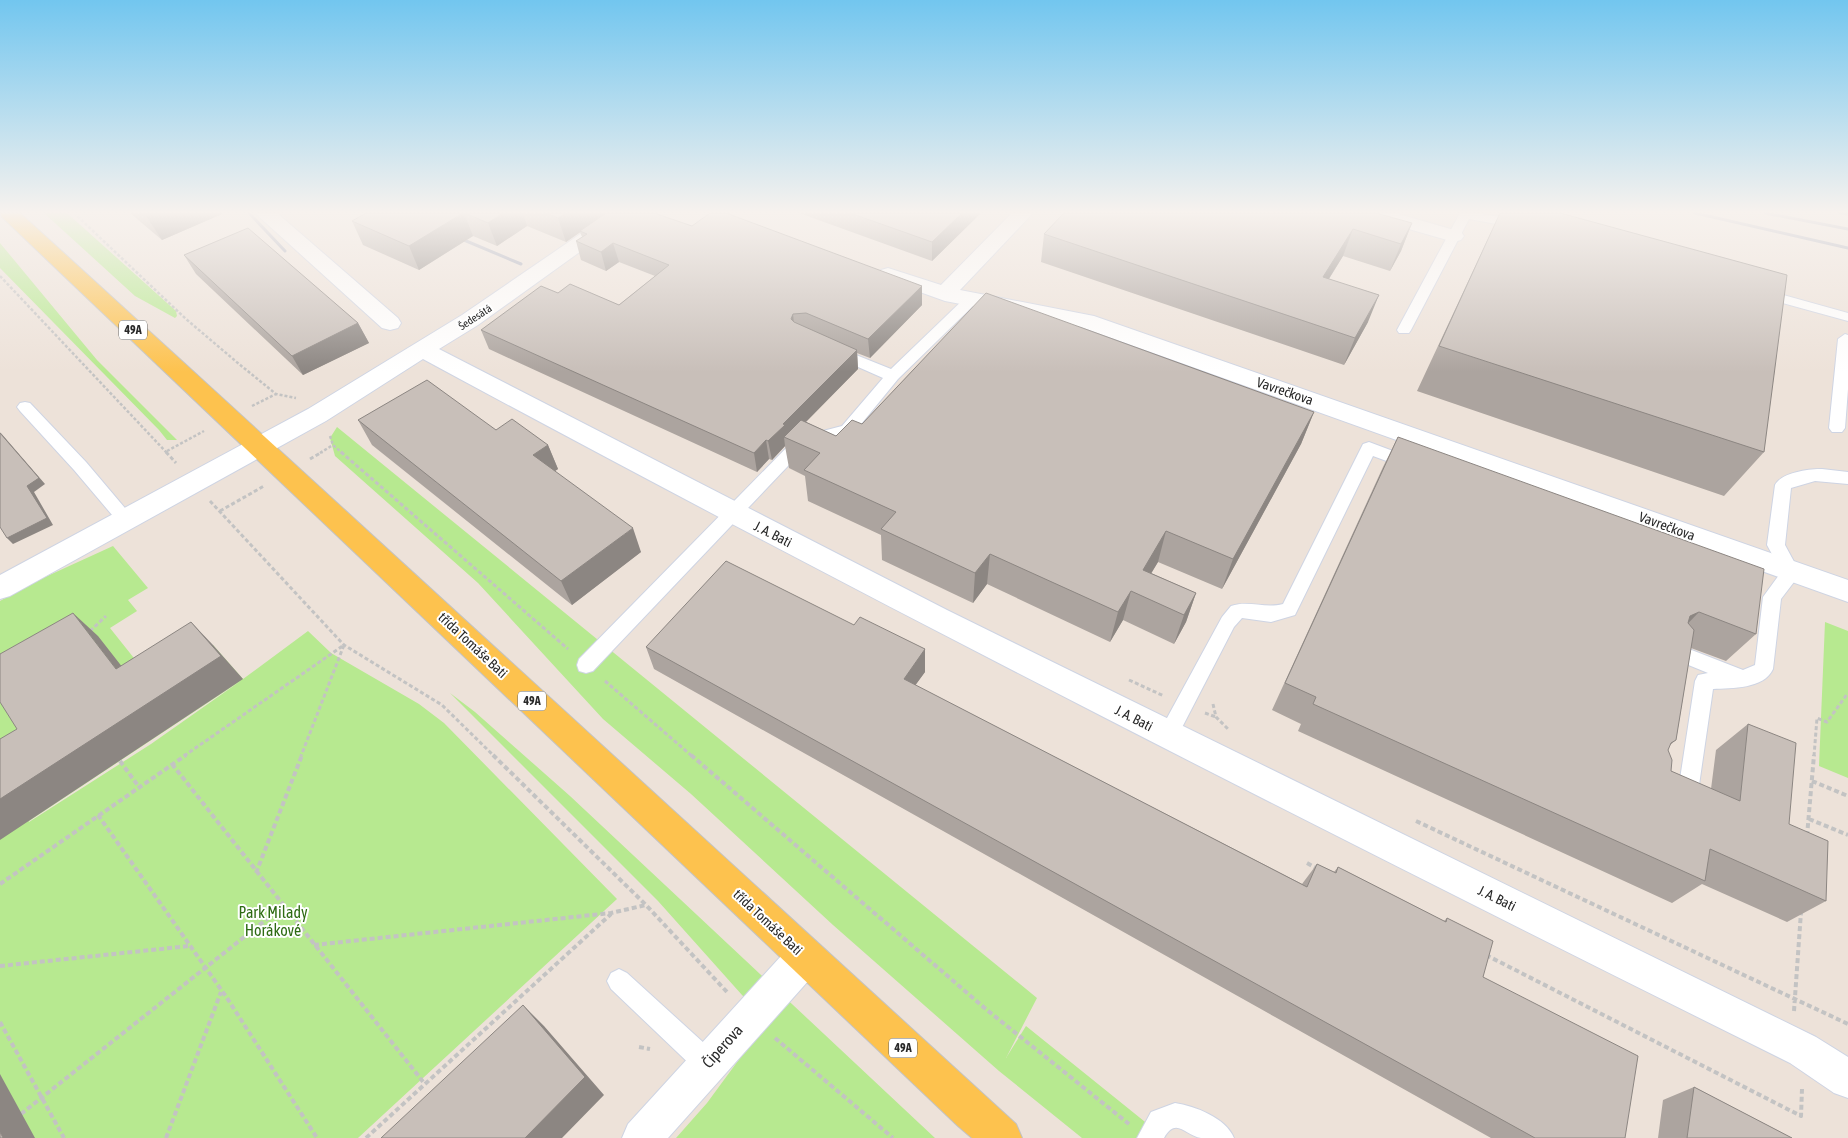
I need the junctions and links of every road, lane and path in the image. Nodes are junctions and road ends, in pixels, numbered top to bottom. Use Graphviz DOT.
graph roads {
  1 [pos="66,266"];
  2 [pos="326,266"];
  3 [pos="549,266"];
  4 [pos="972,266"];
  5 [pos="1438,266"];
  6 [pos="872,268"];
  7 [pos="0,276"];
  8 [pos="1754,291"];
  9 [pos="945,294"];
  10 [pos="973,298"];
  11 [pos="1848,317"];
  12 [pos="390,323"];
  13 [pos="1404,330"];
  14 [pos="1848,340"];
  15 [pos="820,345"];
  16 [pos="423,350"];
  17 [pos="893,376"];
  18 [pos="25,408"];
  19 [pos="1837,428"];
  20 [pos="258,446"];
  21 [pos="1424,469"];
  22 [pos="1848,478"];
  23 [pos="191,481"];
  24 [pos="734,514"];
  25 [pos="124,518"];
  26 [pos="1789,569"];
  27 [pos="0,588"];
  28 [pos="1848,591"];
  29 [pos="106,616"];
  30 [pos="85,635"];
  31 [pos="344,645"];
  32 [pos="1671,650"];
  33 [pos="586,664"];
  34 [pos="1744,679"];
  35 [pos="1848,694"];
  36 [pos="1213,704"];
  37 [pos="1237,734"];
  38 [pos="1168,736"];
  39 [pos="120,761"];
  40 [pos="172,764"];
  41 [pos="1658,779"];
  42 [pos="1812,781"];
  43 [pos="139,788"];
  44 [pos="1848,796"];
  45 [pos="98,815"];
  46 [pos="1809,819"];
  47 [pos="1415,821"];
  48 [pos="1848,835"];
  49 [pos="1807,838"];
  50 [pos="1307,863"];
  51 [pos="1325,872"];
  52 [pos="256,873"];
  53 [pos="0,884"];
  54 [pos="646,905"];
  55 [pos="282,907"];
  56 [pos="1802,908"];
  57 [pos="611,913"];
  58 [pos="314,945"];
  59 [pos="188,946"];
  60 [pos="1483,954"];
  61 [pos="805,957"];
  62 [pos="0,966"];
  63 [pos="205,967"];
  64 [pos="619,981"];
  65 [pos="221,991"];
  66 [pos="1795,998"];
  67 [pos="750,1016"];
  68 [pos="0,1022"];
  69 [pos="1848,1024"];
  70 [pos="1797,1047"];
  71 [pos="707,1063"];
  72 [pos="1848,1079"];
  73 [pos="424,1084"];
  74 [pos="41,1098"];
  75 [pos="21,1114"];
  76 [pos="64,1138"];
  77 [pos="166,1138"];
  78 [pos="317,1138"];
  79 [pos="366,1138"];
  80 [pos="642,1138"];
  81 [pos="893,1138"];
  82 [pos="1002,1138"];
  83 [pos="1150,1138"];
  84 [pos="1221,1138"];
  1 -- 20 [label="main road, třída Tomáše Bati / 49A"];
  2 -- 12 [label="street"];
  3 -- 16 [label="street, Šedesátá"];
  4 -- 9 [label="street"];
  5 -- 13 [label="lane"];
  6 -- 9 [label="street, Vavrečkova"];
  7 -- 23 [label="path"];
  8 -- 11 [label="lane"];
  9 -- 10 [label="street, Vavrečkova"];
  10 -- 17 [label="lane"];
  10 -- 26 [label="street, Vavrečkova"];
  14 -- 19 [label="lane"];
  15 -- 17 [label="lane"];
  16 -- 20 [label="street, Šedesátá"];
  16 -- 24 [label="street, J. A. Bati"];
  17 -- 24 [label="lane"];
  18 -- 25 [label="lane"];
  20 -- 23 [label="street, Šedesátá"];
  20 -- 61 [label="main road, třída Tomáše Bati / 49A"];
  21 -- 38 [label="lane"];
  22 -- 26 [label="lane"];
  23 -- 25 [label="street, Šedesátá"];
  23 -- 31 [label="path"];
  24 -- 33 [label="lane"];
  24 -- 38 [label="street, J. A. Bati"];
  25 -- 27 [label="street, Šedesátá"];
  26 -- 28 [label="street, Vavrečkova"];
  26 -- 34 [label="lane"];
  29 -- 30 [label="path"];
  31 -- 40 [label="path"];
  31 -- 52 [label="path"];
  31 -- 54 [label="path"];
  32 -- 34 [label="lane"];
  34 -- 41 [label="lane"];
  35 -- 42 [label="path"];
  36 -- 37 [label="path"];
  38 -- 70 [label="street, J. A. Bati"];
  39 -- 43 [label="path"];
  40 -- 43 [label="path"];
  40 -- 52 [label="path"];
  42 -- 44 [label="path"];
  42 -- 46 [label="path"];
  43 -- 45 [label="path"];
  45 -- 53 [label="path"];
  45 -- 59 [label="path"];
  46 -- 48 [label="path"];
  46 -- 49 [label="path"];
  47 -- 66 [label="path"];
  50 -- 51 [label="path"];
  52 -- 55 [label="path"];
  54 -- 57 [label="path"];
  54 -- 67 [label="path"];
  55 -- 58 [label="path"];
  55 -- 63 [label="path"];
  56 -- 66 [label="path"];
  57 -- 58 [label="path"];
  57 -- 73 [label="path"];
  58 -- 73 [label="path"];
  59 -- 62 [label="path"];
  59 -- 63 [label="path"];
  60 -- 70 [label="path"];
  61 -- 67 [label="street, Čiperova"];
  61 -- 82 [label="main road, třída Tomáše Bati / 49A"];
  63 -- 65 [label="path"];
  63 -- 74 [label="path"];
  64 -- 71 [label="lane"];
  65 -- 77 [label="path"];
  65 -- 78 [label="path"];
  66 -- 69 [label="path"];
  66 -- 70 [label="path"];
  67 -- 71 [label="street, Čiperova"];
  67 -- 81 [label="path"];
  68 -- 74 [label="path"];
  70 -- 72 [label="street, J. A. Bati"];
  71 -- 80 [label="street, Čiperova"];
  73 -- 79 [label="path"];
  74 -- 75 [label="path"];
  74 -- 76 [label="path"];
  83 -- 84 [label="lane"];
}
